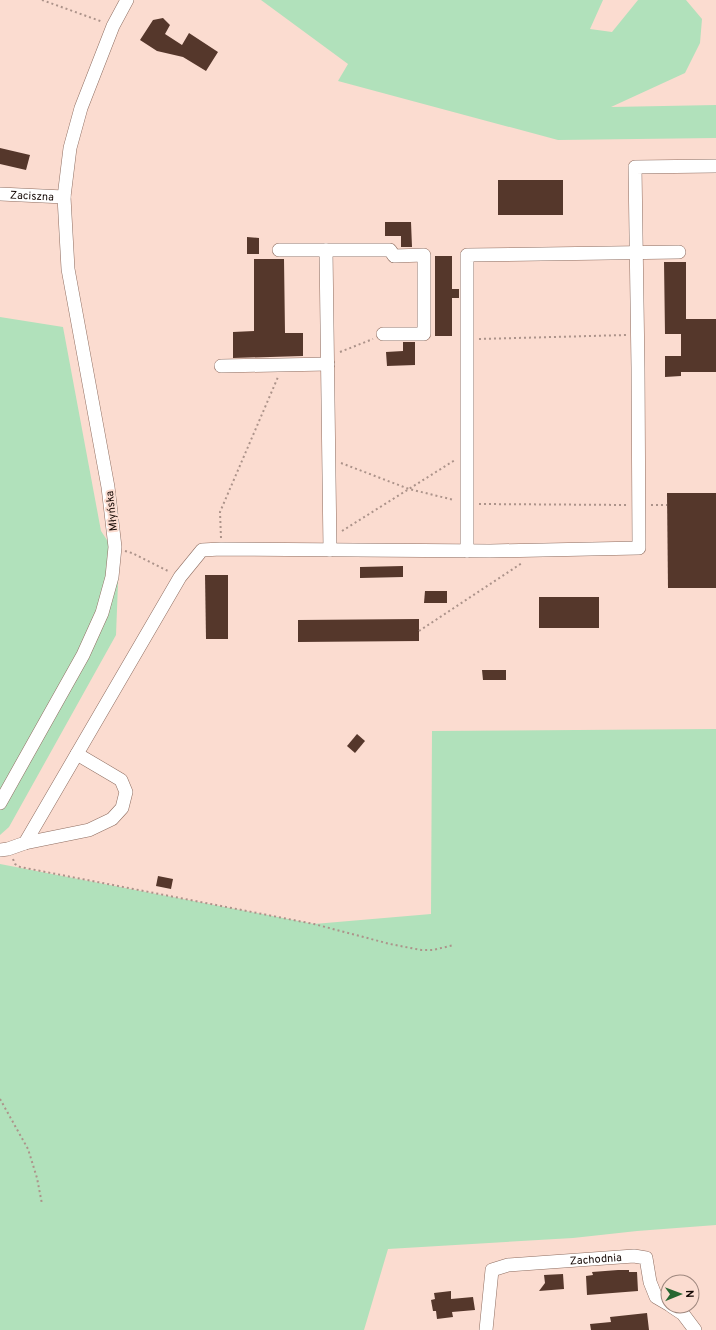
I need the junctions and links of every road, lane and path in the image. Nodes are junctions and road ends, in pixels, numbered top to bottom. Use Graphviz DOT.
graph roads {
  1 [pos="42,0"];
  2 [pos="127,0"];
  3 [pos="113,26"];
  4 [pos="716,166"];
  5 [pos="0,194"];
  6 [pos="64,197"];
  7 [pos="279,250"];
  8 [pos="326,250"];
  9 [pos="680,252"];
  10 [pos="637,253"];
  11 [pos="383,334"];
  12 [pos="638,335"];
  13 [pos="467,339"];
  14 [pos="328,361"];
  15 [pos="284,364"];
  16 [pos="221,366"];
  17 [pos="468,452"];
  18 [pos="329,458"];
  19 [pos="408,489"];
  20 [pos="467,503"];
  21 [pos="639,505"];
  22 [pos="666,505"];
  23 [pos="330,544"];
  24 [pos="115,547"];
  25 [pos="221,549"];
  26 [pos="468,551"];
  27 [pos="522,563"];
  28 [pos="180,577"];
  29 [pos="419,631"];
  30 [pos="77,754"];
  31 [pos="0,803"];
  32 [pos="26,843"];
  33 [pos="0,850"];
  34 [pos="20,868"];
  35 [pos="454,945"];
  36 [pos="0,1099"];
  37 [pos="42,1204"];
  38 [pos="660,1299"];
  39 [pos="683,1314"];
  40 [pos="486,1330"];
  41 [pos="695,1330"];
  1 -- 3 [label="path"];
  2 -- 3 [label="street, Młyńska"];
  3 -- 6 [label="street, Młyńska"];
  4 -- 10 [label="street"];
  5 -- 6 [label="street, Zaciszna"];
  6 -- 24 [label="street, Młyńska"];
  7 -- 8 [label="street"];
  8 -- 11 [label="street"];
  8 -- 14 [label="street"];
  9 -- 10 [label="street"];
  10 -- 12 [label="street"];
  10 -- 13 [label="street"];
  11 -- 14 [label="path"];
  12 -- 13 [label="path"];
  12 -- 21 [label="street"];
  13 -- 17 [label="street"];
  14 -- 15 [label="street"];
  14 -- 18 [label="street"];
  15 -- 16 [label="street"];
  15 -- 25 [label="path"];
  17 -- 19 [label="path"];
  17 -- 20 [label="street"];
  18 -- 19 [label="path"];
  18 -- 23 [label="street"];
  19 -- 20 [label="path"];
  19 -- 23 [label="path"];
  20 -- 21 [label="path"];
  20 -- 26 [label="street"];
  21 -- 22 [label="path"];
  21 -- 26 [label="street"];
  23 -- 25 [label="street"];
  23 -- 26 [label="street"];
  24 -- 28 [label="path"];
  24 -- 31 [label="street, Młyńska"];
  25 -- 28 [label="street"];
  27 -- 29 [label="path"];
  28 -- 30 [label="street"];
  30 -- 32 [label="street"];
  30 -- 32 [label="street"];
  32 -- 33 [label="street"];
  34 -- 35 [label="path"];
  36 -- 37 [label="path"];
  38 -- 40 [label="street, Zachodnia"];
  39 -- 41 [label="street"];
}
